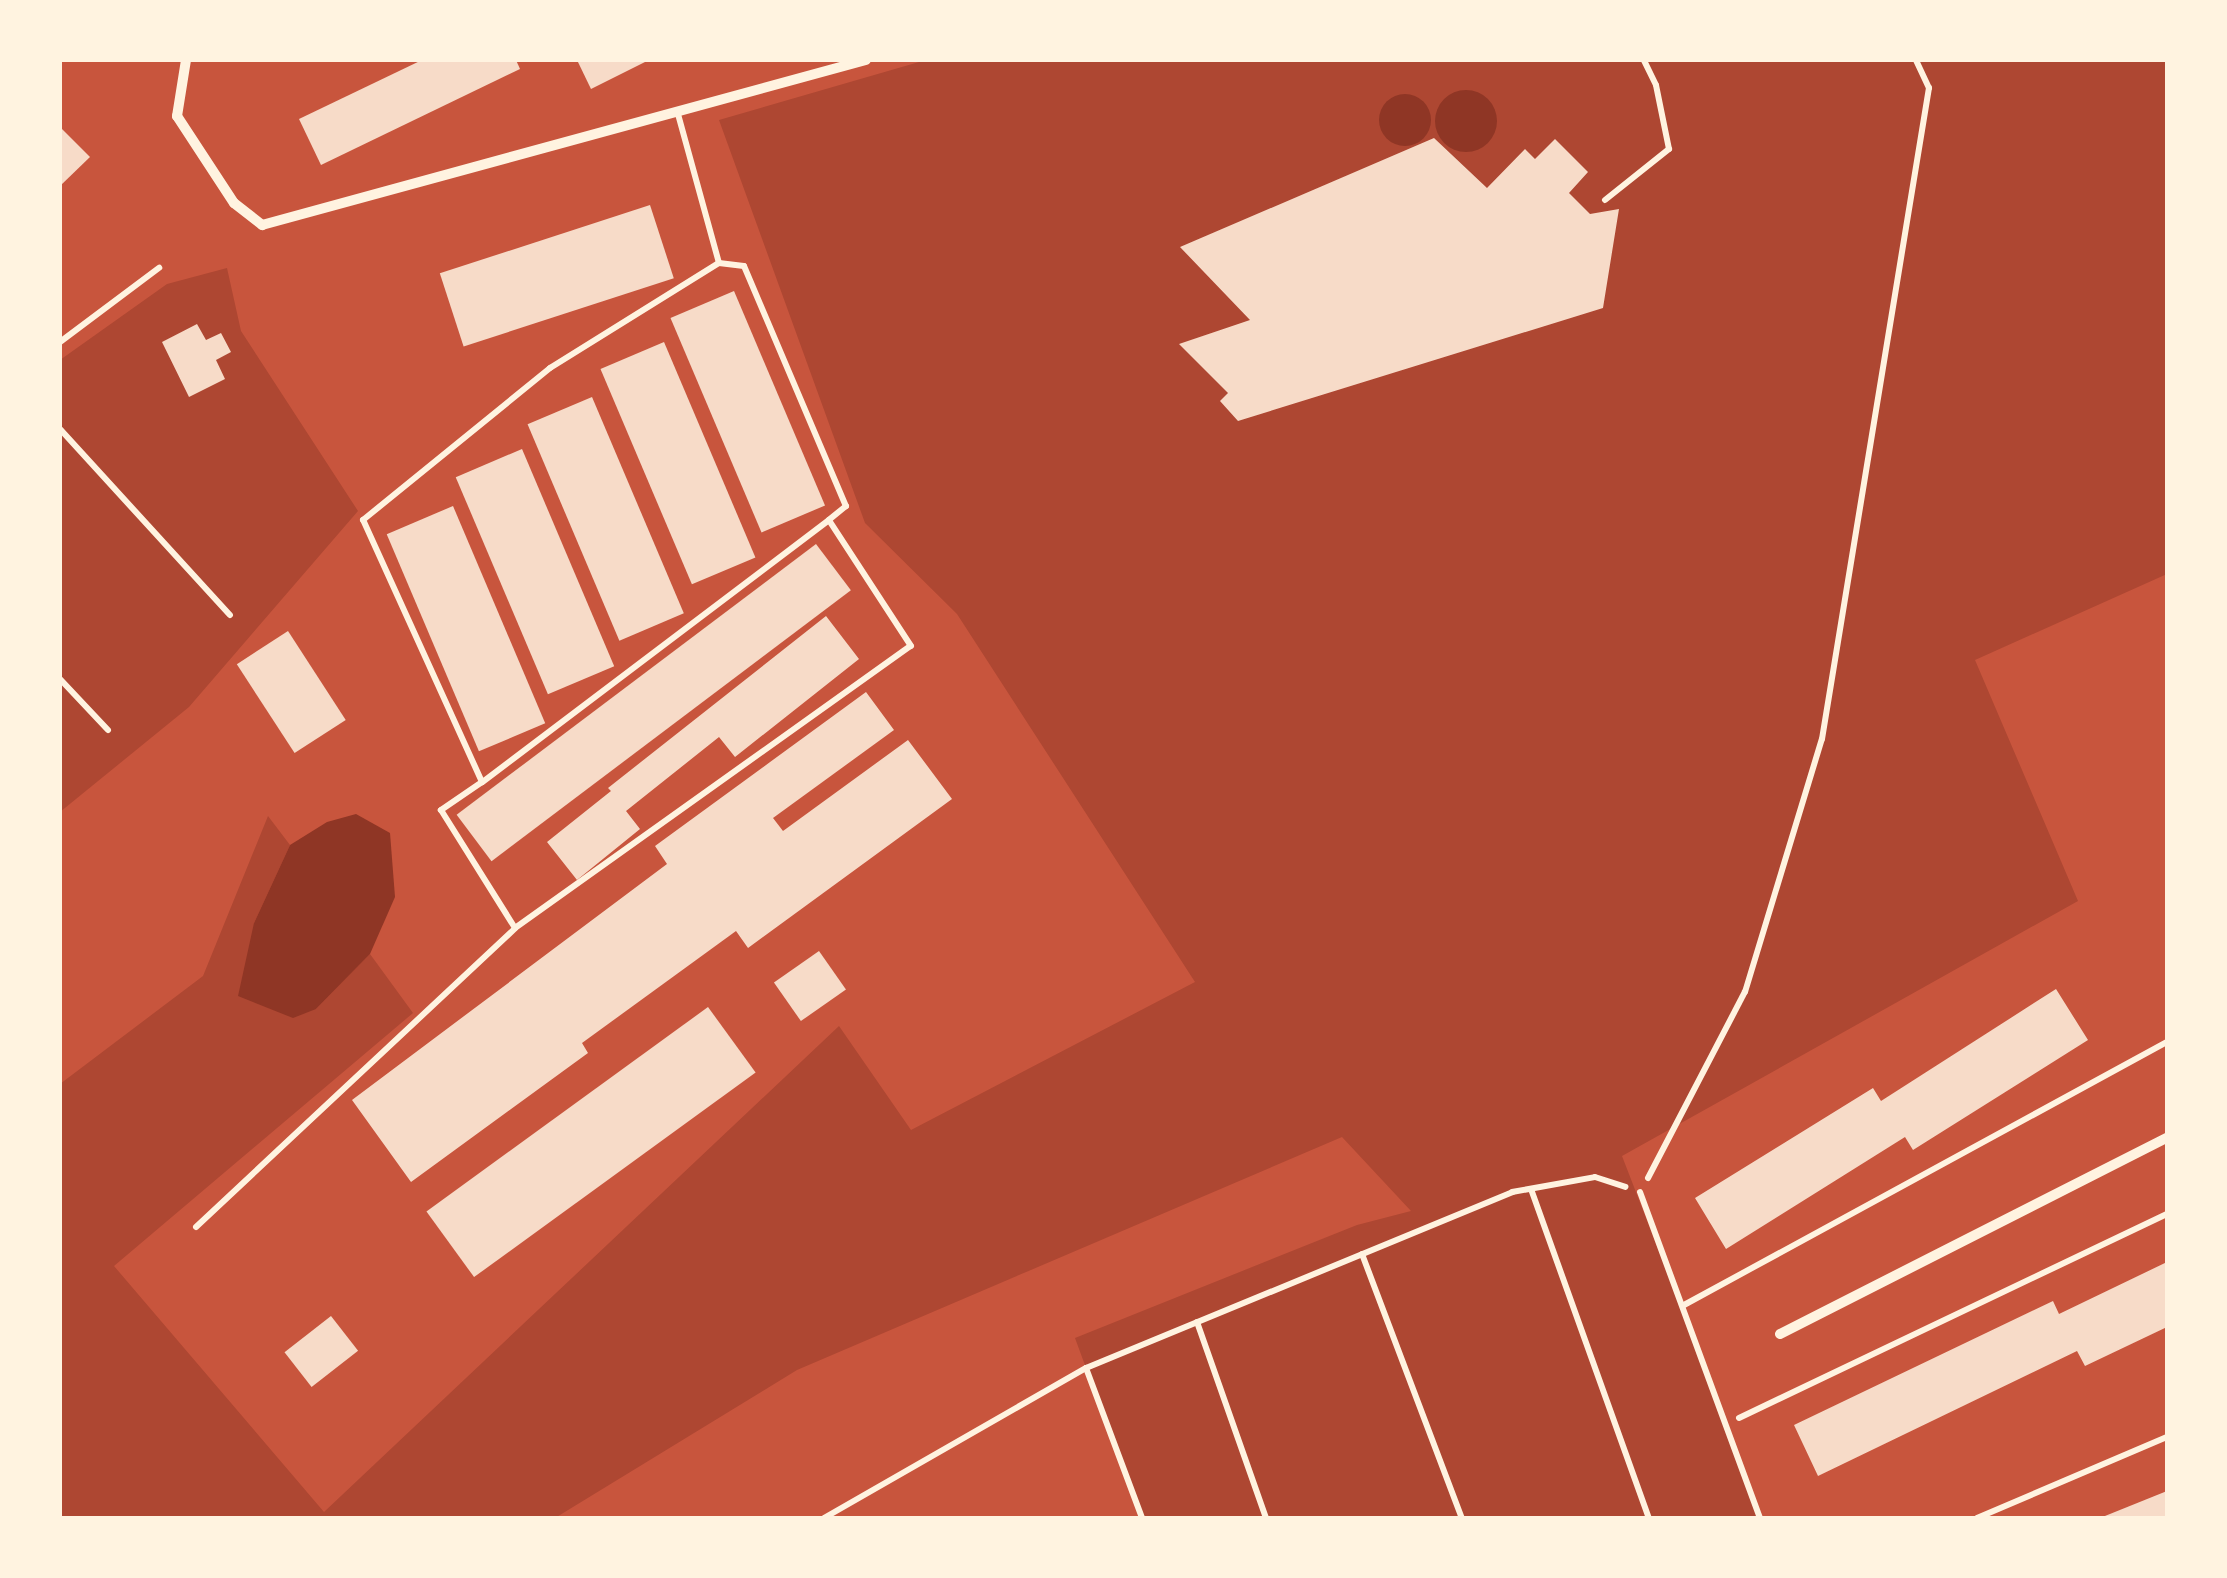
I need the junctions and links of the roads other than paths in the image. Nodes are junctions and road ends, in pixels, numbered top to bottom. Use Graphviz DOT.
graph roads {
  1 [pos="186,60"];
  2 [pos="866,60"];
  3 [pos="1644,60"];
  4 [pos="678,114"];
  5 [pos="1605,200"];
  6 [pos="719,263"];
  7 [pos="828,520"];
  8 [pos="482,782"];
  9 [pos="515,928"];
  10 [pos="2167,1042"];
  11 [pos="2167,1138"];
  12 [pos="1640,1192"];
  13 [pos="196,1228"];
  14 [pos="1684,1306"];
  15 [pos="1780,1334"];
  16 [pos="2167,1438"];
  17 [pos="1760,1518"];
  18 [pos="1977,1518"];
  1 -- 4 [label="street"];
  2 -- 4 [label="street"];
  3 -- 5 [label="lane"];
  4 -- 6 [label="lane"];
  6 -- 7 [label="lane"];
  6 -- 8 [label="lane"];
  7 -- 8 [label="lane"];
  7 -- 9 [label="lane"];
  8 -- 9 [label="lane"];
  9 -- 13 [label="lane"];
  10 -- 14 [label="lane"];
  11 -- 15 [label="street"];
  12 -- 14 [label="lane"];
  14 -- 17 [label="lane"];
  16 -- 18 [label="lane"];
}
